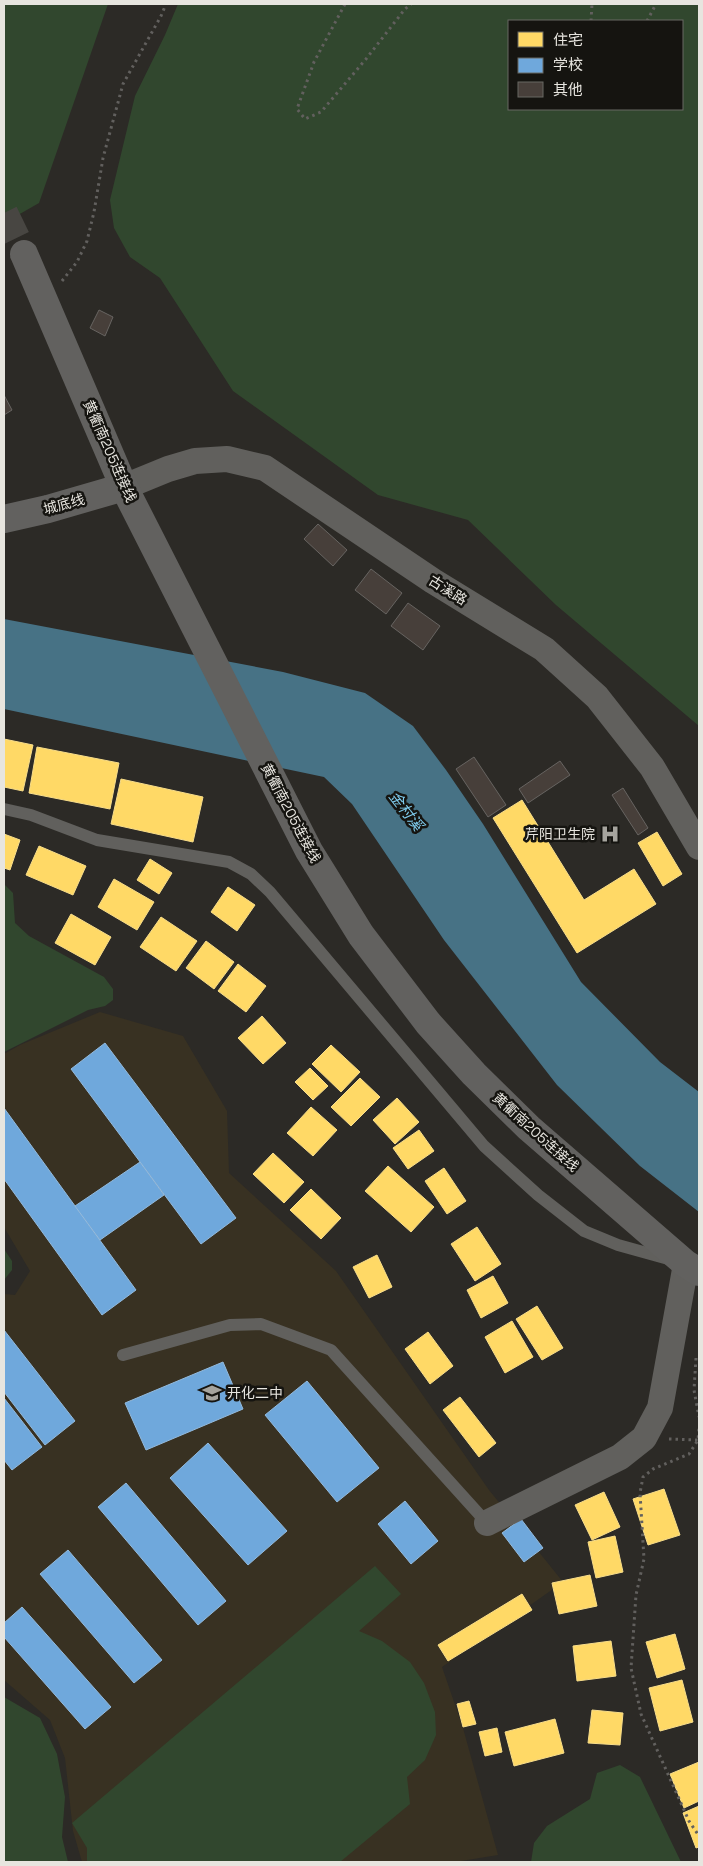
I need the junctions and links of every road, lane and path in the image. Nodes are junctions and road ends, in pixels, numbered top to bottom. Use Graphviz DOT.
graph roads {
  1 [pos="166,4"];
  2 [pos="345,4"];
  3 [pos="411,4"];
  4 [pos="592,4"];
  5 [pos="656,4"];
  6 [pos="591,20"];
  7 [pos="648,20"];
  8 [pos="24,254"];
  9 [pos="46,304"];
  10 [pos="124,487"];
  11 [pos="4,519"];
  12 [pos="4,809"];
  13 [pos="699,847"];
  14 [pos="693,1268"];
  15 [pos="122,1355"];
  16 [pos="699,1430"];
  17 [pos="487,1523"];
  18 [pos="699,1836"];
  1 -- 9 [label="path"];
  2 -- 3 [label="path"];
  4 -- 6 [label="path"];
  5 -- 7 [label="path"];
  8 -- 9 [label="main road, 黄衢南205连接线"];
  9 -- 10 [label="main road, 黄衢南205连接线"];
  10 -- 11 [label="main road, 城底线"];
  10 -- 13 [label="street, 古溪路"];
  10 -- 14 [label="main road, 黄衢南205连接线"];
  12 -- 14 [label="lane"];
  14 -- 17 [label="street"];
  15 -- 17 [label="lane"];
  16 -- 18 [label="path"];
}
